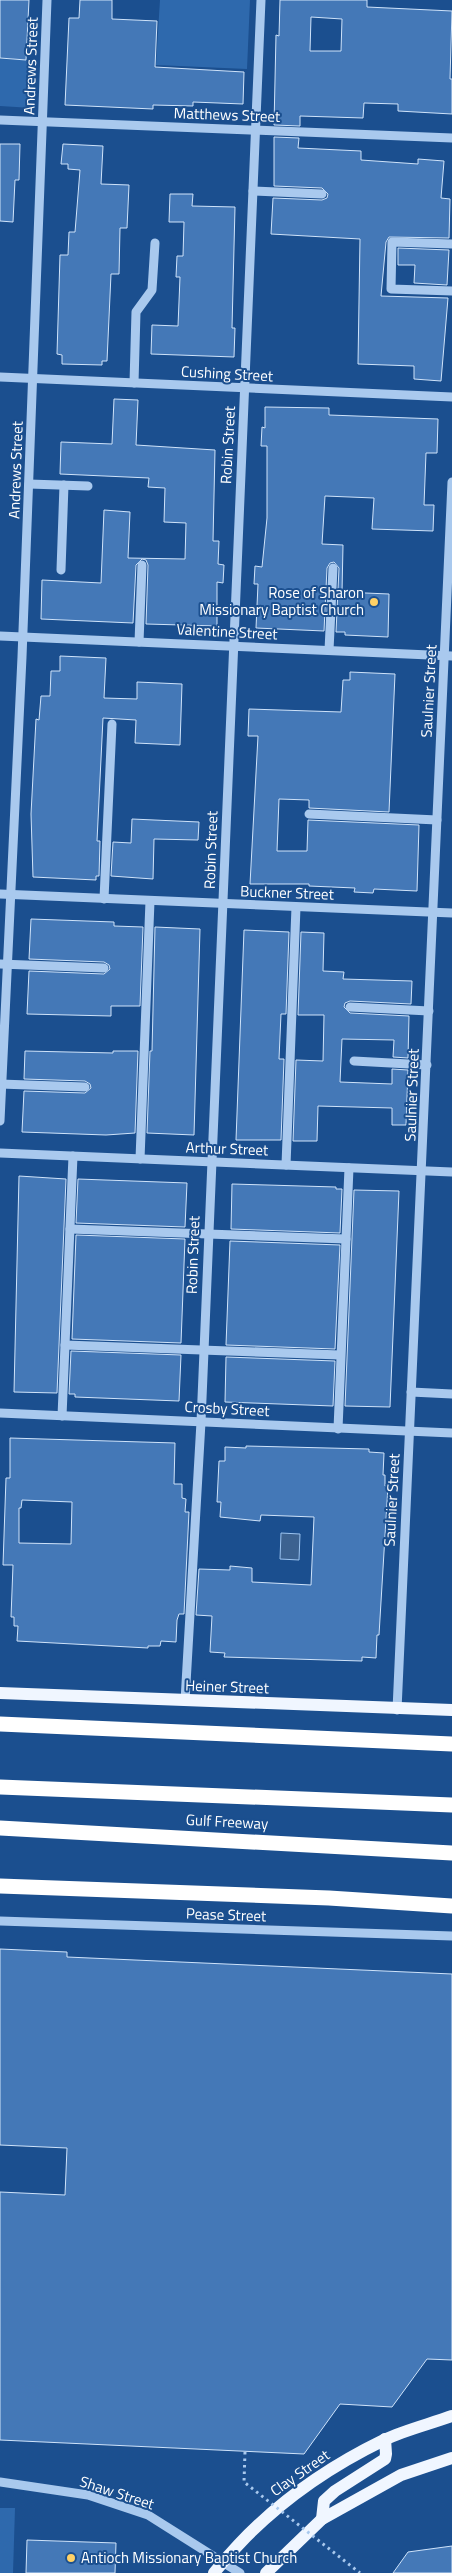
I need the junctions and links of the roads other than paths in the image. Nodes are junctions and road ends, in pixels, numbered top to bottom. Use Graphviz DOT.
graph roads {
  1 [pos="47,0"];
  2 [pos="261,0"];
  3 [pos="0,120"];
  4 [pos="42,121"];
  5 [pos="255,130"];
  6 [pos="452,138"];
  7 [pos="253,191"];
  8 [pos="322,194"];
  9 [pos="154,243"];
  10 [pos="452,244"];
  11 [pos="452,291"];
  12 [pos="0,377"];
  13 [pos="33,379"];
  14 [pos="134,383"];
  15 [pos="244,388"];
  16 [pos="452,397"];
  17 [pos="452,482"];
  18 [pos="29,484"];
  19 [pos="64,485"];
  20 [pos="88,486"];
  21 [pos="142,565"];
  22 [pos="333,568"];
  23 [pos="61,570"];
  24 [pos="0,636"];
  25 [pos="23,637"];
  26 [pos="139,642"];
  27 [pos="233,648"];
  28 [pos="329,650"];
  29 [pos="448,656"];
  30 [pos="112,724"];
  31 [pos="309,814"];
  32 [pos="437,820"];
  33 [pos="0,894"];
  34 [pos="10,895"];
  35 [pos="104,899"];
  36 [pos="150,901"];
  37 [pos="222,904"];
  38 [pos="296,907"];
  39 [pos="433,912"];
  40 [pos="452,913"];
  41 [pos="4,964"];
  42 [pos="104,968"];
  43 [pos="350,1007"];
  44 [pos="429,1011"];
  45 [pos="2,1039"];
  46 [pos="354,1061"];
  47 [pos="427,1065"];
  48 [pos="1,1084"];
  49 [pos="86,1087"];
  50 [pos="0,1121"];
  51 [pos="0,1154"];
  52 [pos="74,1156"];
  53 [pos="140,1159"];
  54 [pos="211,1162"];
  55 [pos="286,1165"];
  56 [pos="349,1168"];
  57 [pos="422,1171"];
  58 [pos="452,1172"];
  59 [pos="70,1229"];
  60 [pos="208,1234"];
  61 [pos="346,1239"];
  62 [pos="65,1345"];
  63 [pos="204,1350"];
  64 [pos="340,1355"];
  65 [pos="411,1392"];
  66 [pos="452,1394"];
  67 [pos="0,1412"];
  68 [pos="62,1416"];
  69 [pos="201,1422"];
  70 [pos="338,1429"];
  71 [pos="409,1432"];
  72 [pos="452,1433"];
  73 [pos="0,1693"];
  74 [pos="185,1701"];
  75 [pos="397,1710"];
  76 [pos="452,1710"];
  77 [pos="0,1724"];
  78 [pos="452,1744"];
  79 [pos="0,1787"];
  80 [pos="452,1805"];
  81 [pos="0,1828"];
  82 [pos="452,1854"];
  83 [pos="0,1886"];
  84 [pos="452,1906"];
  85 [pos="0,1921"];
  86 [pos="452,1936"];
  87 [pos="452,2416"];
  88 [pos="385,2439"];
  89 [pos="452,2458"];
  90 [pos="0,2482"];
  91 [pos="322,2519"];
  92 [pos="224,2561"];
  93 [pos="214,2573"];
  94 [pos="240,2573"];
  95 [pos="266,2573"];
  1 -- 4 [label="street, Andrews Street"];
  2 -- 5 [label="street, Robin Street"];
  3 -- 4 [label="street, Matthews Street"];
  4 -- 5 [label="street, Matthews Street"];
  4 -- 13 [label="street, Andrews Street"];
  5 -- 6 [label="street, Matthews Street"];
  5 -- 7 [label="street, Robin Street"];
  7 -- 8 [label="street"];
  7 -- 15 [label="street, Robin Street"];
  9 -- 14 [label="street"];
  10 -- 11 [label="street"];
  12 -- 13 [label="street, Cushing Street"];
  13 -- 14 [label="street, Cushing Street"];
  13 -- 18 [label="street, Andrews Street"];
  14 -- 15 [label="street, Cushing Street"];
  15 -- 16 [label="street, Cushing Street"];
  15 -- 27 [label="street, Robin Street"];
  17 -- 29 [label="street, Saulnier Street"];
  18 -- 19 [label="street"];
  18 -- 25 [label="street, Andrews Street"];
  19 -- 20 [label="street"];
  19 -- 23 [label="street"];
  21 -- 26 [label="street"];
  22 -- 28 [label="street"];
  24 -- 25 [label="street, Valentine Street"];
  25 -- 26 [label="street, Valentine Street"];
  25 -- 34 [label="street, Andrews Street"];
  26 -- 27 [label="street, Valentine Street"];
  27 -- 28 [label="street, Valentine Street"];
  27 -- 37 [label="street, Robin Street"];
  28 -- 29 [label="street, Valentine Street"];
  29 -- 32 [label="street, Saulnier Street"];
  30 -- 35 [label="street"];
  31 -- 32 [label="street"];
  32 -- 39 [label="street, Saulnier Street"];
  33 -- 34 [label="street, Buckner Street"];
  34 -- 35 [label="street, Buckner Street"];
  34 -- 41 [label="street, Andrews Street"];
  35 -- 36 [label="street, Buckner Street"];
  36 -- 37 [label="street, Buckner Street"];
  36 -- 53 [label="street"];
  37 -- 38 [label="street, Buckner Street"];
  37 -- 54 [label="street, Robin Street"];
  38 -- 39 [label="street, Buckner Street"];
  38 -- 55 [label="street"];
  39 -- 40 [label="street, Buckner Street"];
  39 -- 44 [label="street, Saulnier Street"];
  41 -- 42 [label="street"];
  41 -- 45 [label="street, Andrews Street"];
  43 -- 44 [label="street"];
  44 -- 47 [label="street, Saulnier Street"];
  45 -- 48 [label="street, Andrews Street"];
  46 -- 47 [label="street"];
  47 -- 57 [label="street, Saulnier Street"];
  48 -- 49 [label="street"];
  48 -- 50 [label="street, Andrews Street"];
  51 -- 52 [label="street, Arthur Street"];
  52 -- 53 [label="street, Arthur Street"];
  52 -- 59 [label="street"];
  53 -- 54 [label="street, Arthur Street"];
  54 -- 55 [label="street, Arthur Street"];
  54 -- 60 [label="street, Robin Street"];
  55 -- 56 [label="street, Arthur Street"];
  56 -- 57 [label="street, Arthur Street"];
  56 -- 61 [label="street"];
  57 -- 58 [label="street, Arthur Street"];
  57 -- 65 [label="street, Saulnier Street"];
  59 -- 60 [label="street"];
  59 -- 62 [label="street"];
  60 -- 61 [label="street"];
  60 -- 63 [label="street, Robin Street"];
  61 -- 64 [label="street"];
  62 -- 63 [label="street"];
  62 -- 68 [label="street"];
  63 -- 64 [label="street"];
  63 -- 69 [label="street, Robin Street"];
  64 -- 70 [label="street"];
  65 -- 66 [label="street"];
  65 -- 71 [label="street, Saulnier Street"];
  67 -- 68 [label="street, Crosby Street"];
  68 -- 69 [label="street, Crosby Street"];
  69 -- 70 [label="street, Crosby Street"];
  69 -- 74 [label="street, Robin Street"];
  70 -- 71 [label="street, Crosby Street"];
  71 -- 72 [label="street, Crosby Street"];
  71 -- 75 [label="street, Saulnier Street"];
  73 -- 74 [label="main road, Heiner Street"];
  74 -- 75 [label="main road, Heiner Street"];
  75 -- 76 [label="main road, Heiner Street"];
  77 -- 78 [label="highway"];
  79 -- 80 [label="highway, Gulf Freeway"];
  81 -- 82 [label="highway, Gulf Freeway"];
  83 -- 84 [label="highway"];
  85 -- 86 [label="street, Pease Street"];
  87 -- 88 [label="main road, Clay Street"];
  88 -- 91 [label="main road"];
  88 -- 92 [label="main road, Clay Street"];
  89 -- 91 [label="main road"];
  90 -- 92 [label="street, Shaw Street"];
  91 -- 95 [label="main road"];
  92 -- 93 [label="main road, Clay Street"];
  92 -- 94 [label="street, Shaw Street"];
}
